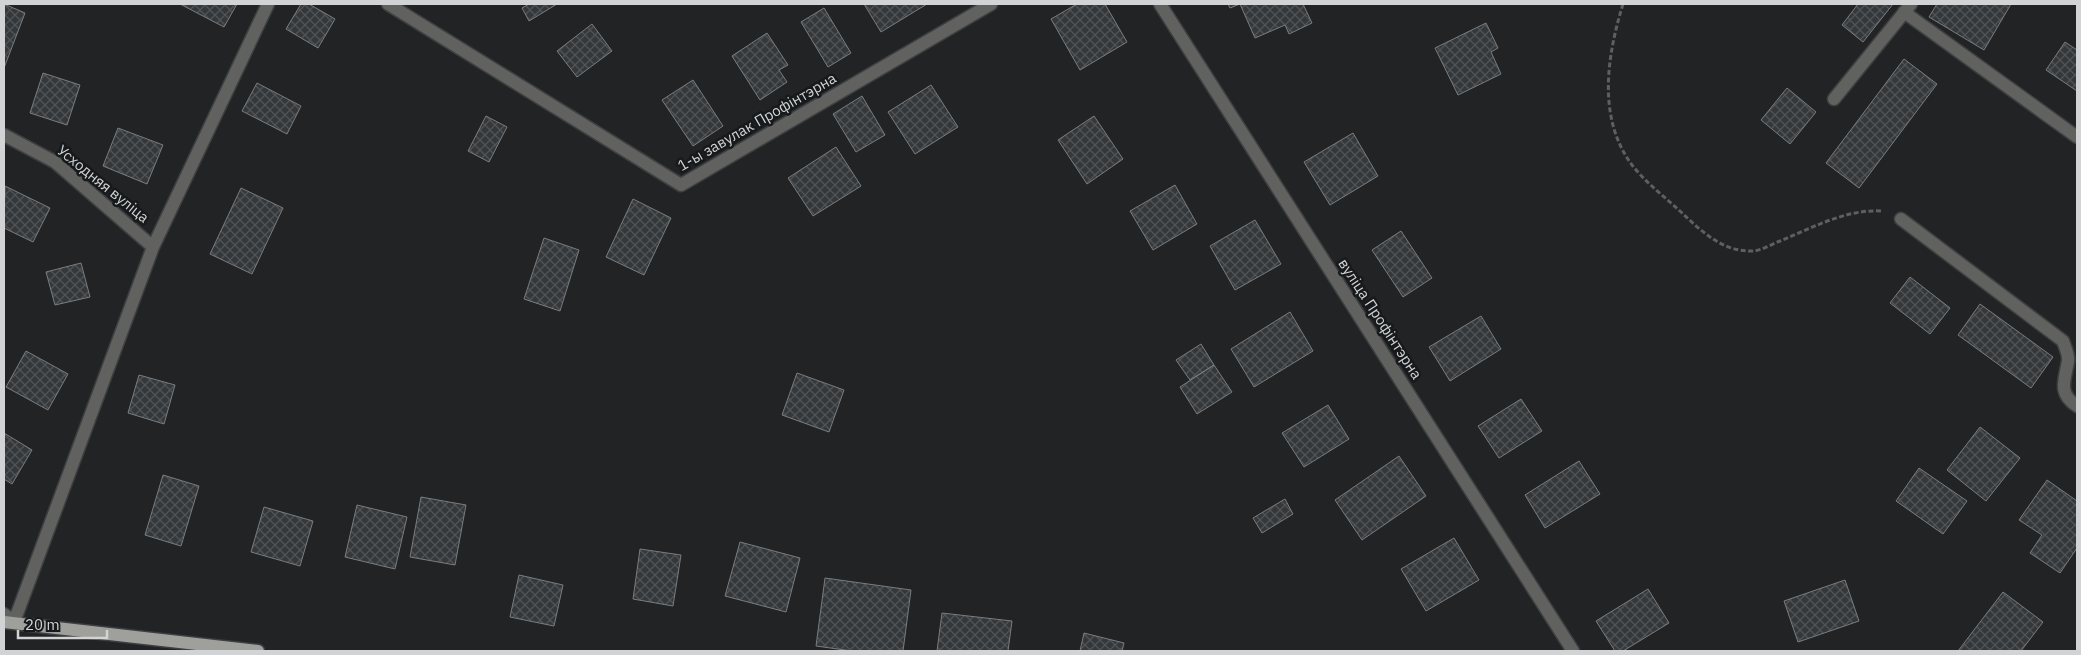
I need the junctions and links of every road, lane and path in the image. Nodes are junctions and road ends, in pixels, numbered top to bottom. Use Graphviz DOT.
graph roads {
  1 [pos="268,4"];
  2 [pos="388,4"];
  3 [pos="990,4"];
  4 [pos="1160,4"];
  5 [pos="1623,4"];
  6 [pos="1908,8"];
  7 [pos="1834,99"];
  8 [pos="4,135"];
  9 [pos="2077,137"];
  10 [pos="1901,219"];
  11 [pos="153,246"];
  12 [pos="2077,406"];
  13 [pos="4,614"];
  14 [pos="9,622"];
  15 [pos="258,651"];
  16 [pos="1573,651"];
  1 -- 11 [label="street"];
  2 -- 3 [label="street, 1-ы завулак Профінтэрна"];
  4 -- 16 [label="street, вуліца Профінтэрна"];
  5 -- 10 [label="path"];
  6 -- 7 [label="street"];
  6 -- 9 [label="street"];
  8 -- 11 [label="street, Усходняя вуліца"];
  10 -- 12 [label="street"];
  11 -- 14 [label="street"];
  13 -- 14 [label="street"];
  14 -- 15 [label="main road"];
}
